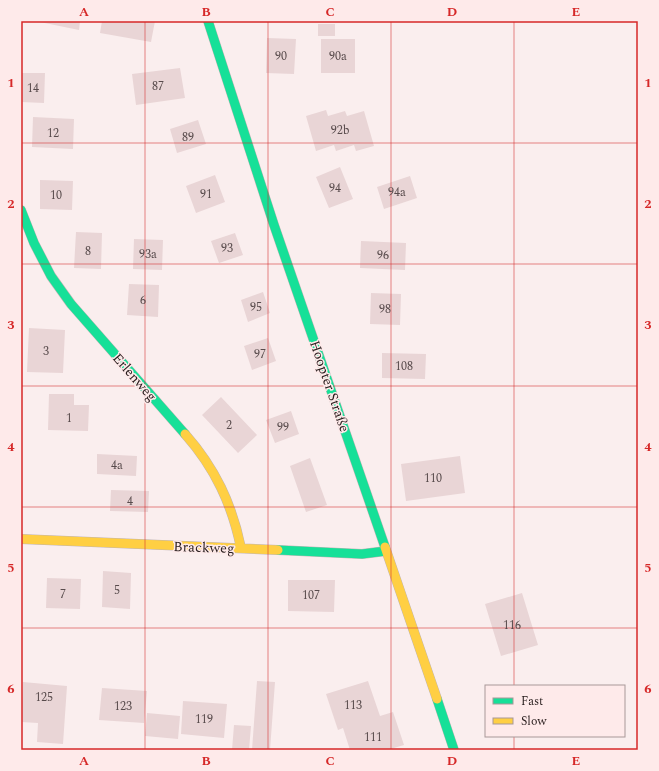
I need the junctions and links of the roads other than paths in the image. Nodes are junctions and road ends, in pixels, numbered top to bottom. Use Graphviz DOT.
graph roads {
  1 [pos="208,21"];
  2 [pos="21,210"];
  3 [pos="21,539"];
  4 [pos="241,548"];
  5 [pos="386,551"];
  6 [pos="454,750"];
  1 -- 5 [label="street, Hoopter Straße"];
  2 -- 4 [label="street, Erlenweg"];
  3 -- 4 [label="street, Brackweg"];
  4 -- 5 [label="street, Brackweg"];
  5 -- 6 [label="street, Hoopter Straße"];
}
